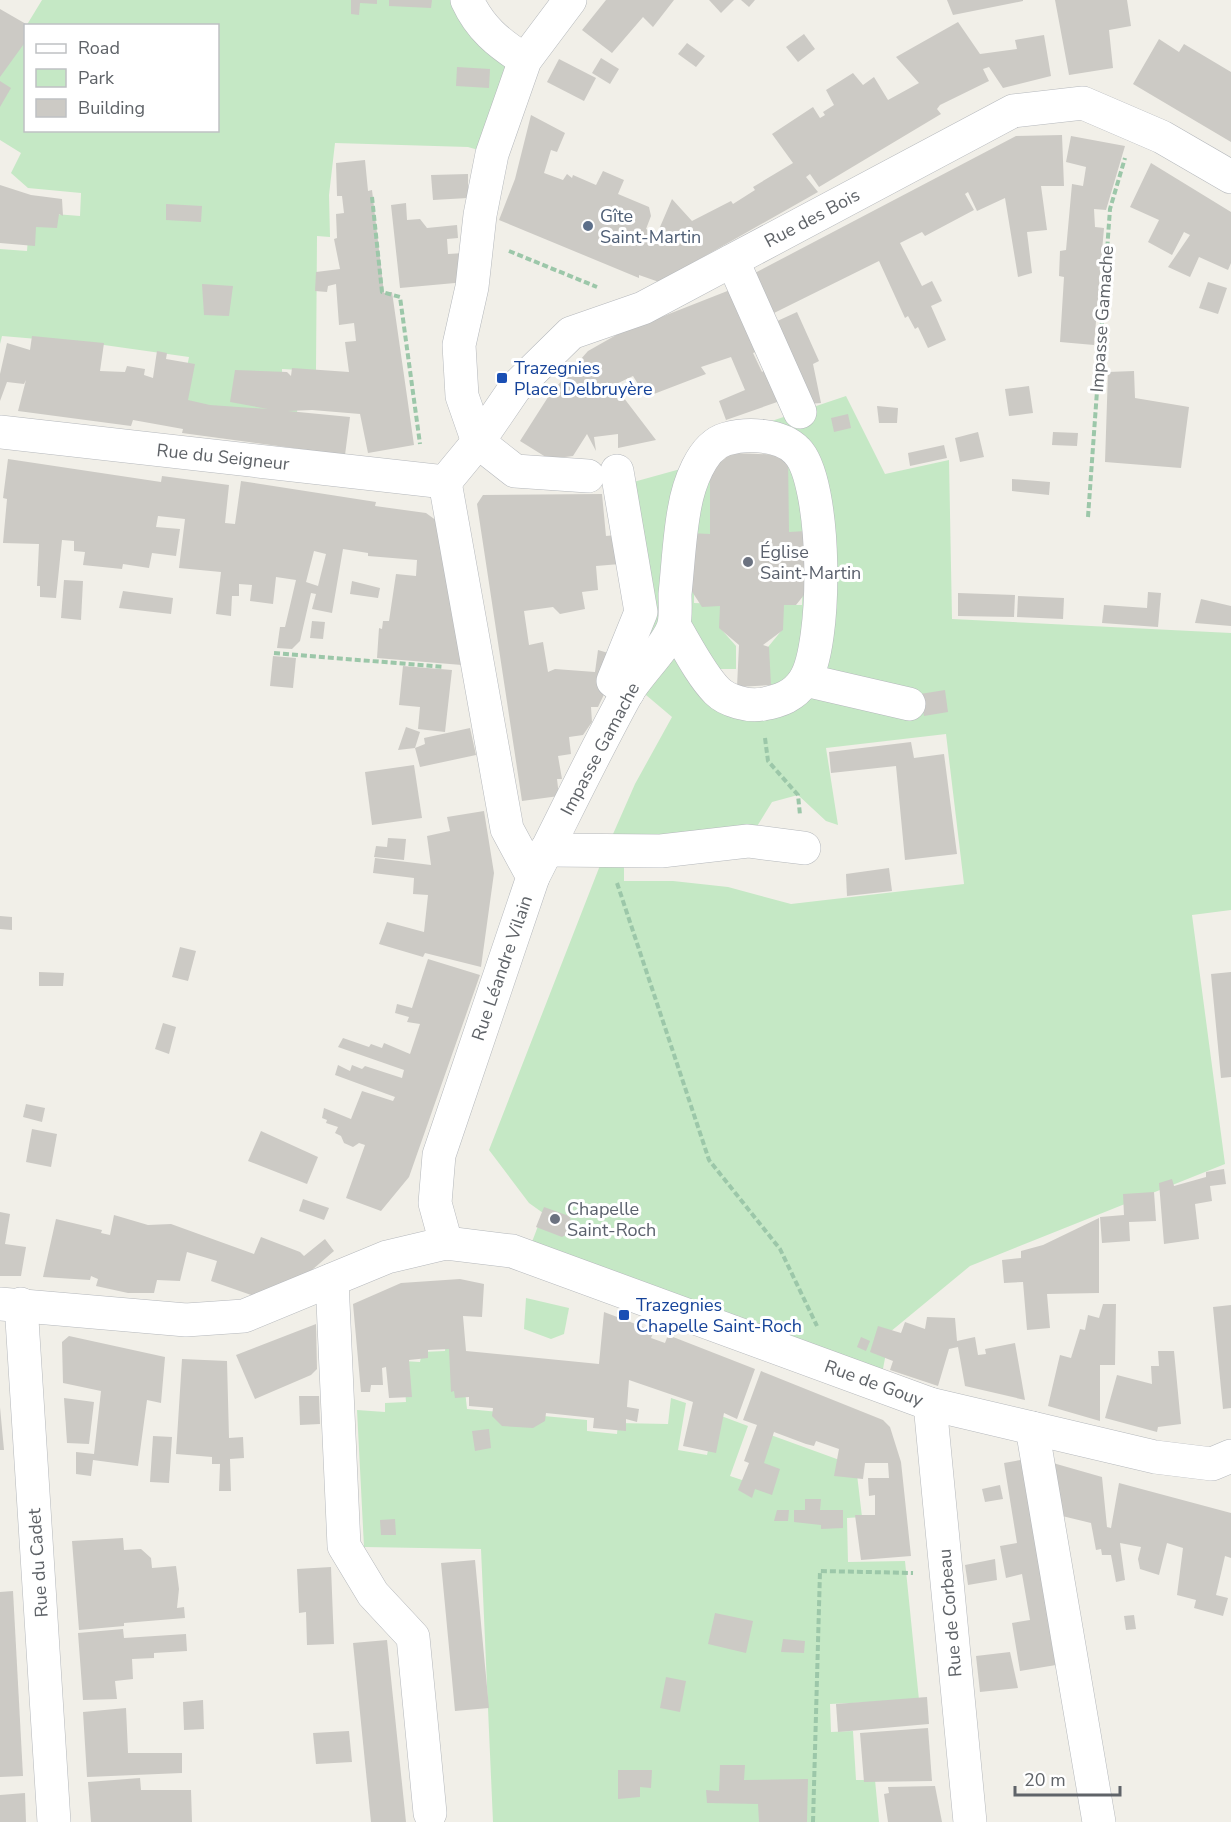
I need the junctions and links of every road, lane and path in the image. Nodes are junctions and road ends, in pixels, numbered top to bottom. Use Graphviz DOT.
graph roads {
  1 [pos="467,0"];
  2 [pos="570,0"];
  3 [pos="525,60"];
  4 [pos="1135,125"];
  5 [pos="1231,177"];
  6 [pos="372,197"];
  7 [pos="477,242"];
  8 [pos="730,262"];
  9 [pos="643,308"];
  10 [pos="800,412"];
  11 [pos="0,432"];
  12 [pos="478,442"];
  13 [pos="445,482"];
  14 [pos="1088,518"];
  15 [pos="674,625"];
  16 [pos="274,653"];
  17 [pos="478,670"];
  18 [pos="805,680"];
  19 [pos="630,688"];
  20 [pos="909,704"];
  21 [pos="759,705"];
  22 [pos="804,848"];
  23 [pos="606,850"];
  24 [pos="540,864"];
  25 [pos="446,1243"];
  26 [pos="332,1280"];
  27 [pos="11,1304"];
  28 [pos="838,1370"];
  29 [pos="930,1404"];
  30 [pos="1032,1428"];
  31 [pos="1225,1464"];
  32 [pos="946,1574"];
  33 [pos="430,1813"];
  34 [pos="54,1822"];
  35 [pos="813,1822"];
  36 [pos="970,1822"];
  37 [pos="1099,1822"];
  1 -- 3 [label="street"];
  2 -- 3 [label="street"];
  3 -- 7 [label="street"];
  4 -- 5 [label="street, Rue des Bois"];
  4 -- 8 [label="street, Rue des Bois"];
  4 -- 14 [label="path, Impasse Gamache"];
  6 -- 13 [label="path"];
  7 -- 9 [label="path"];
  7 -- 12 [label="street"];
  8 -- 9 [label="street, Rue des Bois"];
  8 -- 10 [label="street"];
  9 -- 12 [label="street, Rue des Bois"];
  11 -- 13 [label="street, Rue du Seigneur"];
  12 -- 13 [label="street, Rue des Bois"];
  12 -- 19 [label="street"];
  13 -- 17 [label="street, Rue Léandre Vilain"];
  15 -- 18 [label="street, Impasse Gamache"];
  15 -- 19 [label="street, Impasse Gamache"];
  15 -- 21 [label="street"];
  16 -- 17 [label="path"];
  17 -- 24 [label="street, Rue Léandre Vilain"];
  18 -- 20 [label="street"];
  18 -- 21 [label="street"];
  19 -- 24 [label="street, Impasse Gamache"];
  21 -- 22 [label="path"];
  22 -- 23 [label="street"];
  23 -- 24 [label="street"];
  23 -- 28 [label="path"];
  24 -- 25 [label="street, Rue Léandre Vilain"];
  25 -- 26 [label="street"];
  25 -- 28 [label="street, Rue de Gouy"];
  26 -- 27 [label="street"];
  26 -- 33 [label="street"];
  27 -- 34 [label="street, Rue du Cadet"];
  28 -- 29 [label="street, Rue de Gouy"];
  29 -- 30 [label="street, Rue de Gouy"];
  29 -- 32 [label="street, Rue de Corbeau"];
  30 -- 31 [label="street, Rue de Gouy"];
  30 -- 37 [label="street"];
  32 -- 35 [label="path"];
  32 -- 36 [label="street, Rue de Corbeau"];
}
